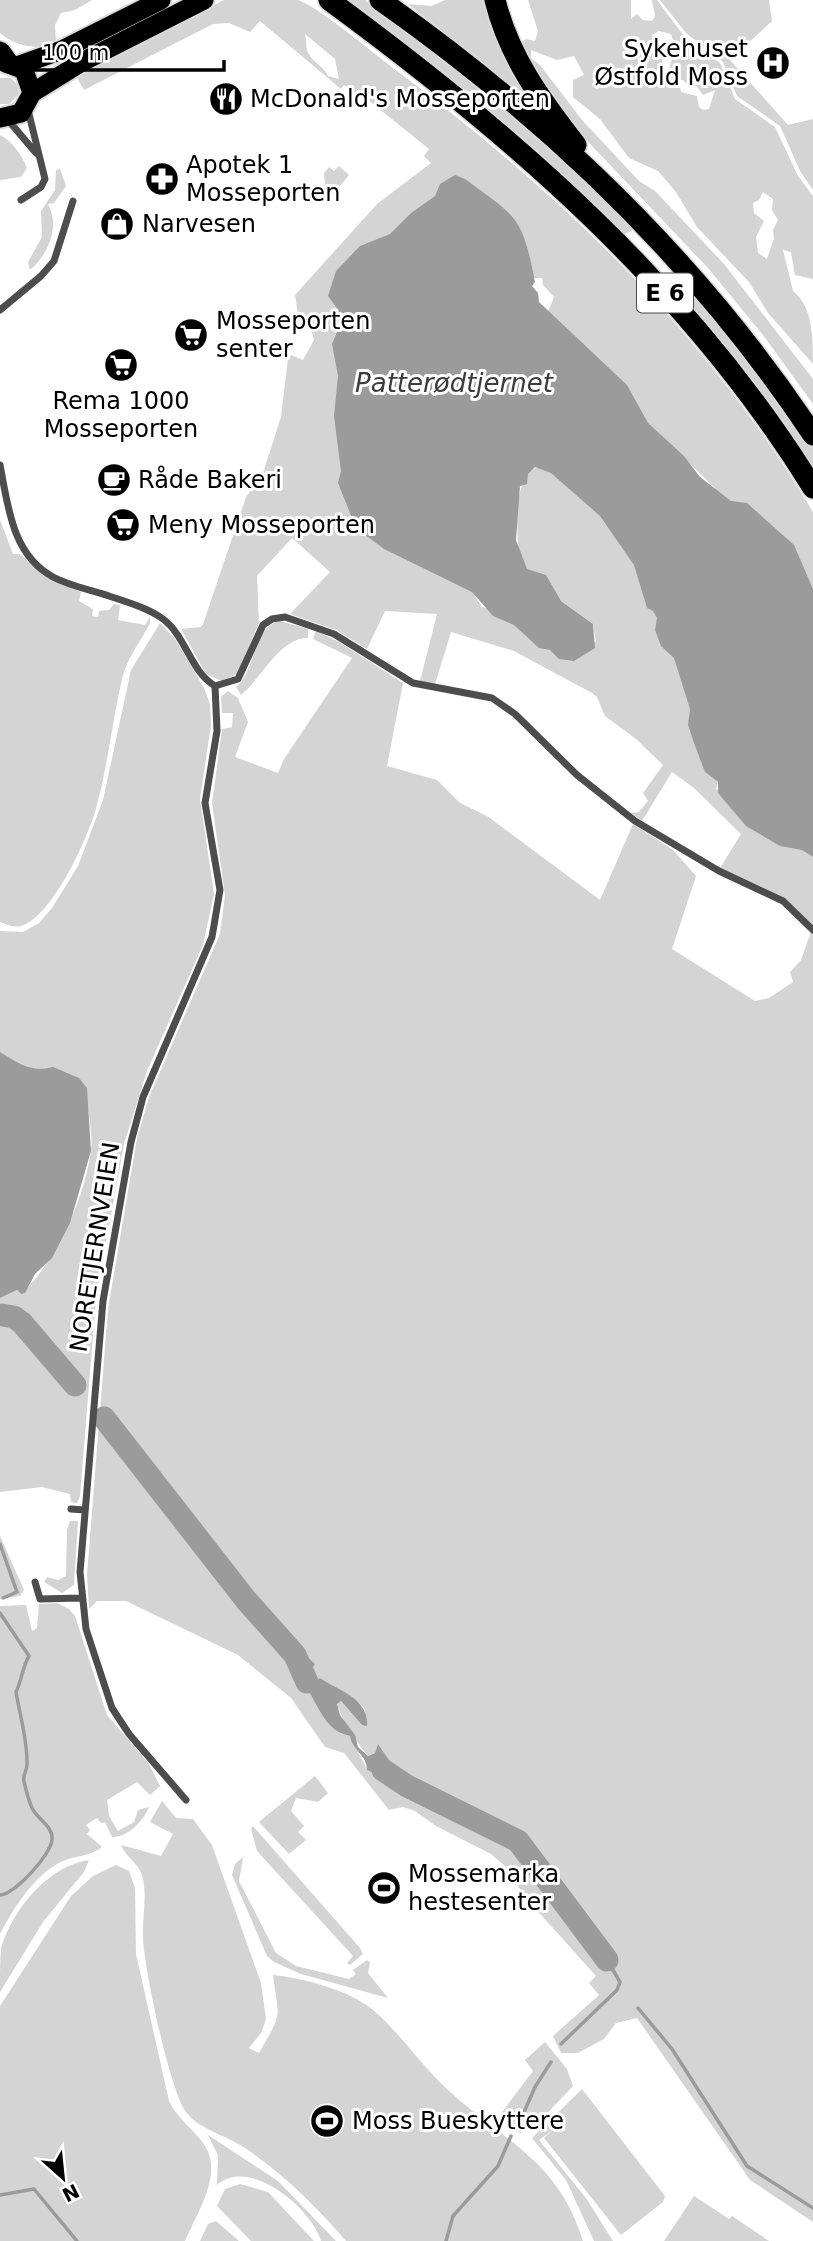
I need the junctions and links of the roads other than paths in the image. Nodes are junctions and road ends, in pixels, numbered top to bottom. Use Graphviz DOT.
graph roads {
  1 [pos="161,0"];
  2 [pos="204,0"];
  3 [pos="329,0"];
  4 [pos="380,0"];
  5 [pos="495,0"];
  6 [pos="6,61"];
  7 [pos="30,100"];
  8 [pos="3,118"];
  9 [pos="39,156"];
  10 [pos="611,192"];
  11 [pos="21,200"];
  12 [pos="74,201"];
  13 [pos="1,308"];
  14 [pos="813,435"];
  15 [pos="0,465"];
  16 [pos="813,488"];
  17 [pos="215,686"];
  18 [pos="813,930"];
  19 [pos="71,1509"];
  20 [pos="84,1510"];
  21 [pos="35,1582"];
  22 [pos="80,1598"];
  23 [pos="186,1800"];
  1 -- 6 [label="highway"];
  2 -- 7 [label="highway"];
  3 -- 16 [label="highway, E 6"];
  4 -- 10 [label="highway, E 6"];
  5 -- 10 [label="highway, E 6"];
  6 -- 7 [label="highway"];
  7 -- 8 [label="highway"];
  7 -- 9 [label="street"];
  8 -- 9 [label="street"];
  9 -- 11 [label="street"];
  10 -- 14 [label="highway, E 6"];
  12 -- 13 [label="street"];
  15 -- 17 [label="street"];
  17 -- 18 [label="street"];
  17 -- 20 [label="street, NORETJERNVEIEN"];
  19 -- 20 [label="street"];
  20 -- 22 [label="street, NORETJERNVEIEN"];
  21 -- 22 [label="street"];
  22 -- 23 [label="street, NORETJERNVEIEN"];
}
